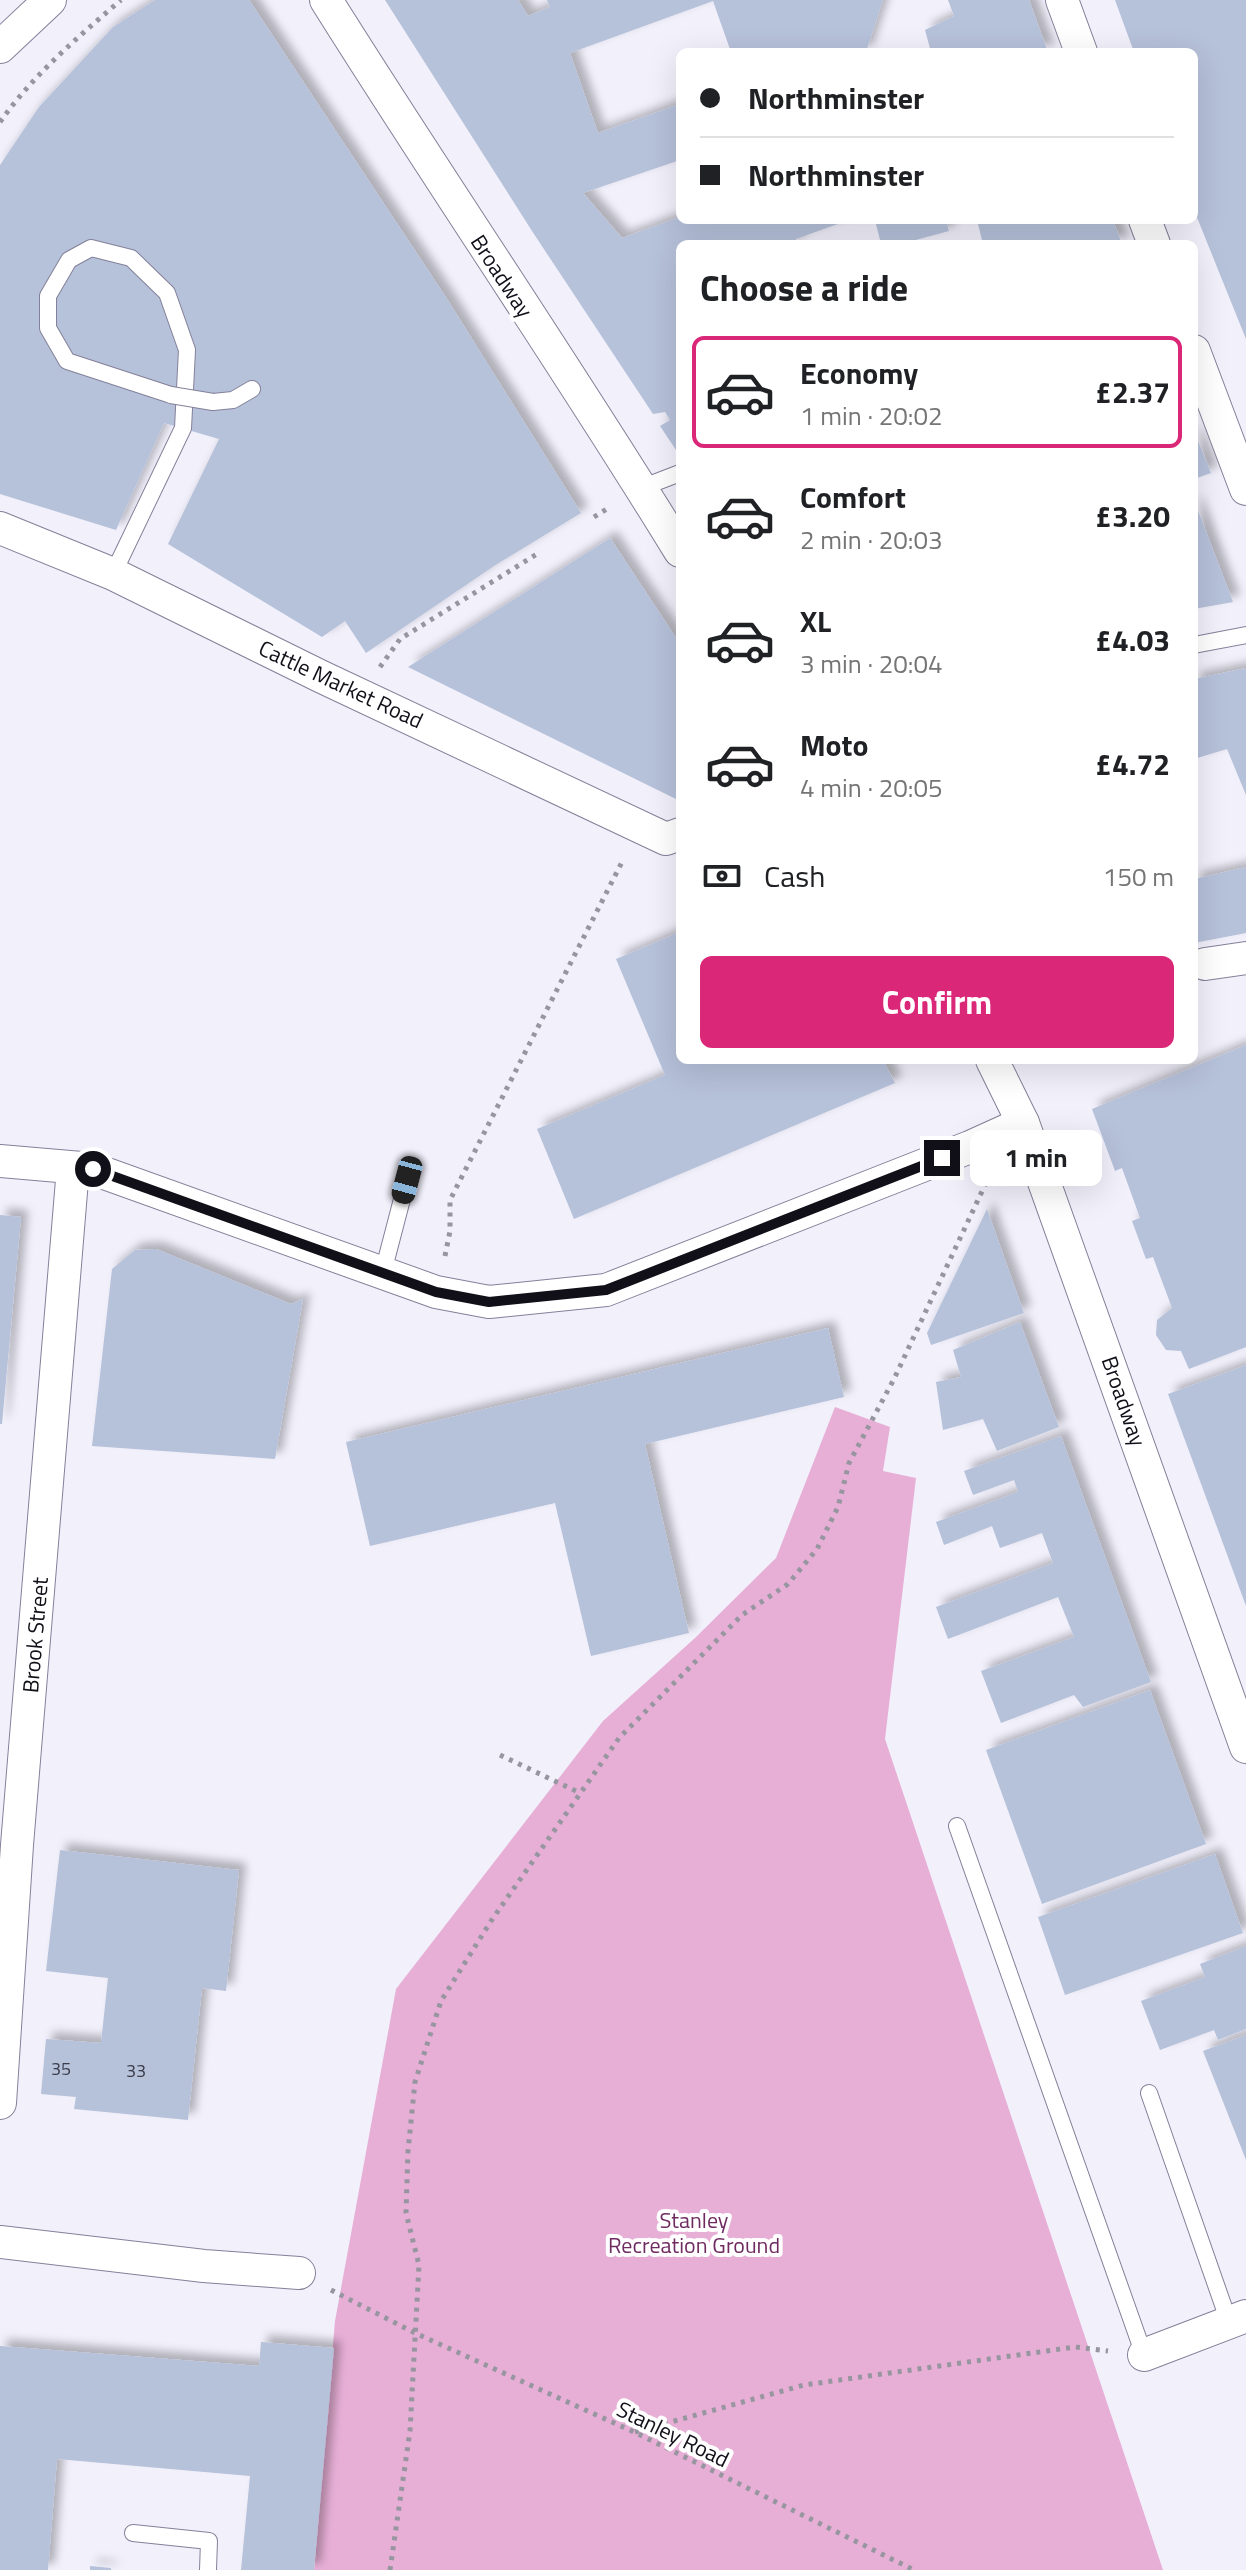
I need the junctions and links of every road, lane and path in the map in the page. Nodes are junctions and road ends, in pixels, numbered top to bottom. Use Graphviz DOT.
graph roads {
  1 [pos="50,0"];
  2 [pos="121,0"];
  3 [pos="326,0"];
  4 [pos="1062,0"];
  5 [pos="0,47"];
  6 [pos="1080,48"];
  7 [pos="0,122"];
  8 [pos="1198,362"];
  9 [pos="252,389"];
  10 [pos="676,475"];
  11 [pos="641,488"];
  12 [pos="1246,489"];
  13 [pos="0,528"];
  14 [pos="676,545"];
  15 [pos="537,554"];
  16 [pos="113,574"];
  17 [pos="1246,635"];
  18 [pos="1198,644"];
  19 [pos="361,694"];
  20 [pos="640,826"];
  21 [pos="676,835"];
  22 [pos="1246,958"];
  23 [pos="1205,964"];
  24 [pos="994,1064"];
  25 [pos="1023,1123"];
  26 [pos="0,1161"];
  27 [pos="73,1168"];
  28 [pos="407,1180"];
  29 [pos="985,1185"];
  30 [pos="383,1272"];
  31 [pos="436,1292"];
  32 [pos="1246,1747"];
  33 [pos="500,1755"];
  34 [pos="580,1793"];
  35 [pos="957,1826"];
  36 [pos="3,1990"];
  37 [pos="1149,2093"];
  38 [pos="0,2103"];
  39 [pos="0,2242"];
  40 [pos="299,2273"];
  41 [pos="1238,2319"];
  42 [pos="415,2333"];
  43 [pos="1144,2355"];
  44 [pos="634,2432"];
  45 [pos="133,2533"];
  46 [pos="208,2570"];
  47 [pos="390,2570"];
  48 [pos="914,2570"];
  1 -- 5 [label="street"];
  2 -- 7 [label="path"];
  3 -- 11 [label="street, Broadway"];
  4 -- 6 [label="street"];
  8 -- 12 [label="street"];
  9 -- 16 [label="lane, bridge"];
  10 -- 11 [label="lane"];
  11 -- 14 [label="street, Broadway"];
  13 -- 16 [label="street, Cattle Market Road"];
  15 -- 19 [label="path"];
  16 -- 19 [label="street, Cattle Market Road"];
  17 -- 18 [label="lane"];
  19 -- 20 [label="street, Cattle Market Road"];
  20 -- 21 [label="street, Cattle Market Road"];
  20 -- 31 [label="path"];
  22 -- 23 [label="street"];
  24 -- 25 [label="street, Broadway"];
  25 -- 31 [label="street"];
  25 -- 32 [label="street, Broadway"];
  26 -- 27 [label="street"];
  27 -- 30 [label="street"];
  27 -- 36 [label="street, Brook Street"];
  28 -- 30 [label="lane"];
  29 -- 34 [label="path"];
  30 -- 31 [label="street"];
  33 -- 34 [label="path"];
  34 -- 42 [label="path"];
  35 -- 43 [label="lane"];
  36 -- 38 [label="street, Brook Street"];
  37 -- 41 [label="lane"];
  39 -- 40 [label="street"];
  40 -- 42 [label="path, Stanley Road"];
  41 -- 43 [label="street"];
  42 -- 44 [label="path, Stanley Road"];
  42 -- 47 [label="path"];
  43 -- 44 [label="path"];
  44 -- 48 [label="path, Stanley Road"];
  45 -- 46 [label="lane"];
}
